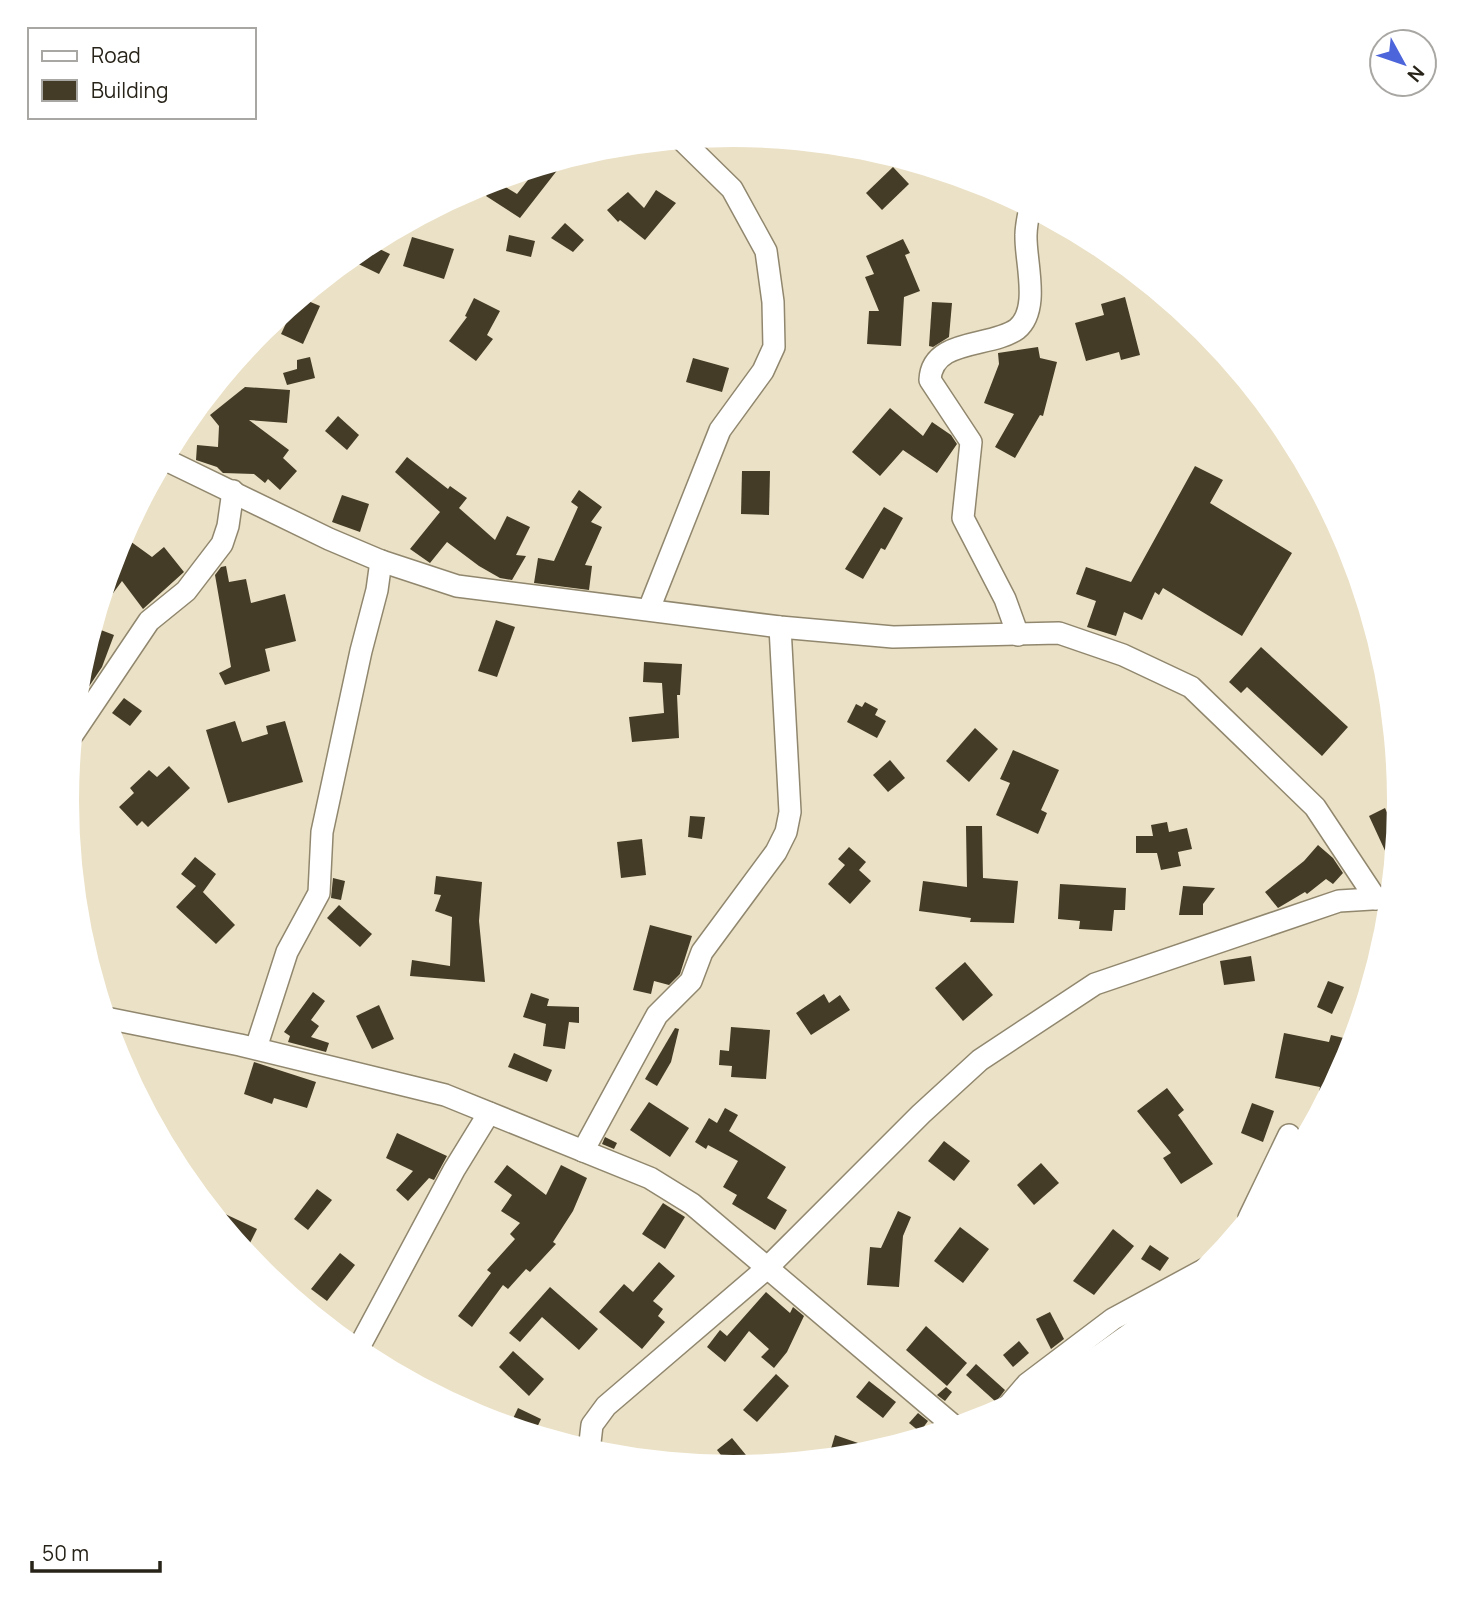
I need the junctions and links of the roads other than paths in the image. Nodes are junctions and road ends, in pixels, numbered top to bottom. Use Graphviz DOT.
graph roads {
  1 [pos="691,149"];
  2 [pos="1028,218"];
  3 [pos="173,463"];
  4 [pos="233,491"];
  5 [pos="381,561"];
  6 [pos="649,609"];
  7 [pos="780,627"];
  8 [pos="1018,635"];
  9 [pos="84,718"];
  10 [pos="1381,895"];
  11 [pos="1380,898"];
  12 [pos="116,1020"];
  13 [pos="256,1048"];
  14 [pos="489,1113"];
  15 [pos="1289,1135"];
  16 [pos="583,1151"];
  17 [pos="1269,1176"];
  18 [pos="766,1269"];
  19 [pos="1168,1289"];
  20 [pos="362,1340"];
  21 [pos="1025,1387"];
  22 [pos="947,1420"];
  23 [pos="590,1439"];
  1 -- 6 [label="street"];
  2 -- 8 [label="street"];
  3 -- 4 [label="street"];
  4 -- 5 [label="street"];
  4 -- 9 [label="street"];
  5 -- 6 [label="street"];
  5 -- 13 [label="street"];
  6 -- 7 [label="street"];
  7 -- 8 [label="street"];
  7 -- 16 [label="street"];
  8 -- 10 [label="street"];
  11 -- 18 [label="street"];
  12 -- 13 [label="street"];
  13 -- 14 [label="street"];
  14 -- 16 [label="street"];
  14 -- 20 [label="street"];
  15 -- 17 [label="street"];
  16 -- 18 [label="street"];
  18 -- 22 [label="street"];
  18 -- 23 [label="street"];
  19 -- 21 [label="street"];
}
